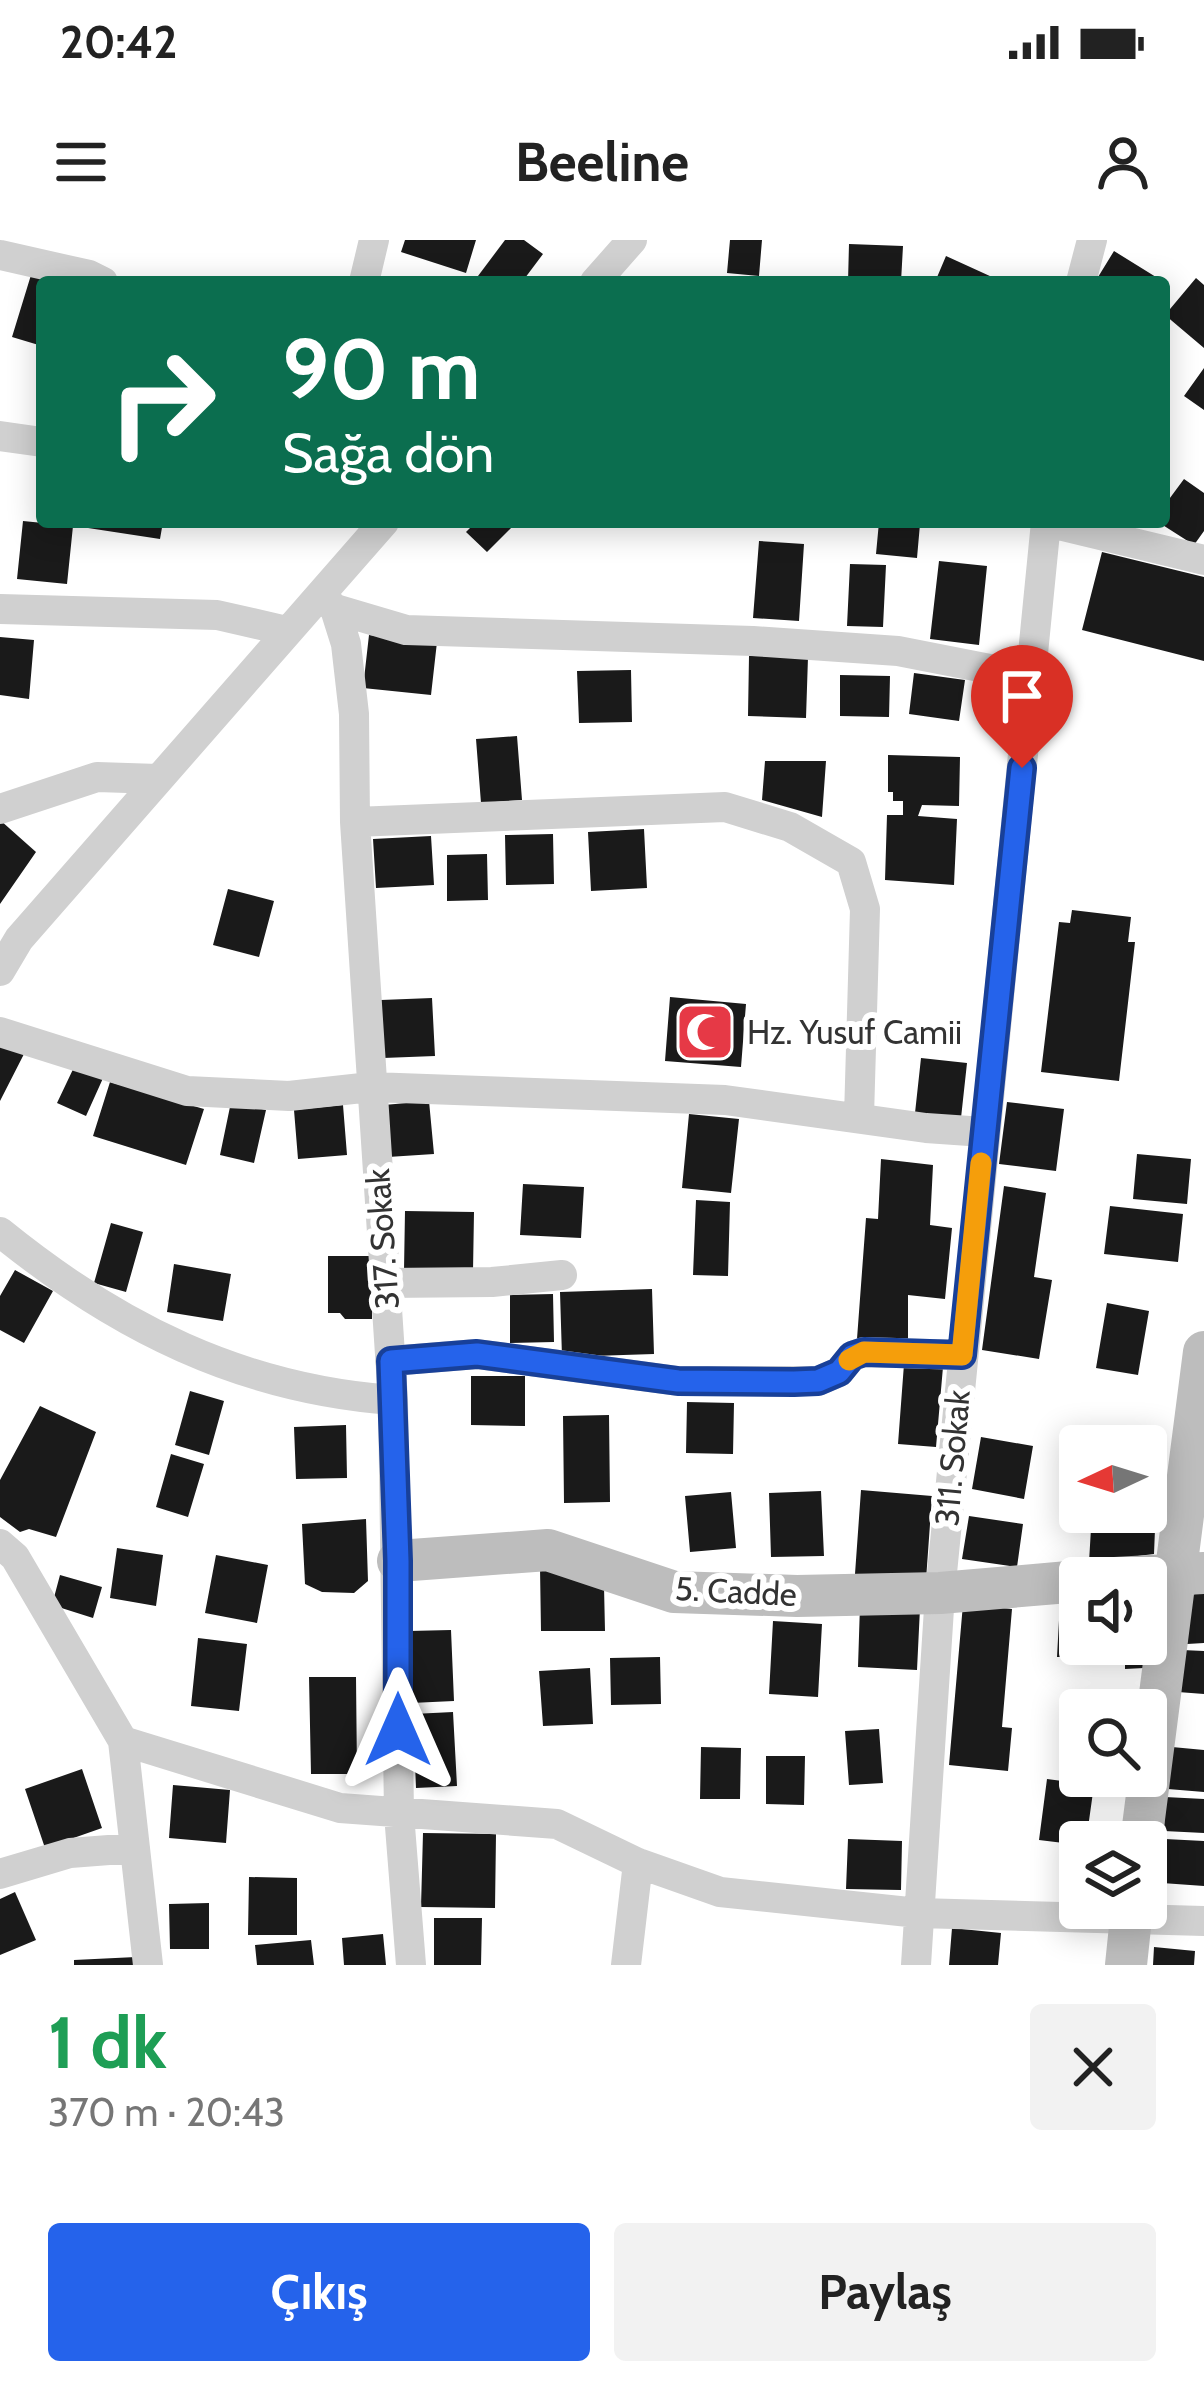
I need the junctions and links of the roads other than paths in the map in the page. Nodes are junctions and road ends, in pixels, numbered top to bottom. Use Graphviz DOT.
graph roads {
  1 [pos="374,240"];
  2 [pos="632,240"];
  3 [pos="1092,240"];
  4 [pos="0,255"];
  5 [pos="92,276"];
  6 [pos="365,276"];
  7 [pos="600,276"];
  8 [pos="1083,276"];
  9 [pos="0,436"];
  10 [pos="36,441"];
  11 [pos="380,528"];
  12 [pos="1045,528"];
  13 [pos="1071,528"];
  14 [pos="1204,560"];
  15 [pos="327,602"];
  16 [pos="0,609"];
  17 [pos="287,632"];
  18 [pos="1031,677"];
  19 [pos="158,779"];
  20 [pos="0,808"];
  21 [pos="355,822"];
  22 [pos="0,971"];
  23 [pos="0,1032"];
  24 [pos="371,1087"];
  25 [pos="860,1117"];
  26 [pos="984,1132"];
  27 [pos="0,1232"];
  28 [pos="562,1274"];
  29 [pos="385,1283"];
  30 [pos="1204,1352"];
  31 [pos="962,1355"];
  32 [pos="391,1361"];
  33 [pos="393,1400"];
  34 [pos="0,1544"];
  35 [pos="398,1561"];
  36 [pos="1190,1573"];
  37 [pos="1059,1583"];
  38 [pos="940,1593"];
  39 [pos="123,1741"];
  40 [pos="399,1814"];
  41 [pos="1145,1821"];
  42 [pos="135,1848"];
  43 [pos="638,1863"];
  44 [pos="0,1874"];
  45 [pos="918,1913"];
  46 [pos="1059,1913"];
  47 [pos="1167,1917"];
  48 [pos="1204,1921"];
  49 [pos="1129,1929"];
  50 [pos="148,1965"];
  51 [pos="411,1965"];
  52 [pos="626,1965"];
  53 [pos="916,1965"];
  54 [pos="1126,1965"];
  1 -- 6 [label="street"];
  2 -- 7 [label="street"];
  3 -- 8 [label="street"];
  4 -- 5 [label="street"];
  9 -- 10 [label="street"];
  11 -- 15 [label="street"];
  12 -- 18 [label="street, 311. Sokak"];
  13 -- 14 [label="street"];
  15 -- 17 [label="street"];
  15 -- 18 [label="street"];
  15 -- 21 [label="street, 317. Sokak"];
  16 -- 17 [label="street"];
  17 -- 19 [label="street"];
  18 -- 26 [label="street, 311. Sokak"];
  19 -- 20 [label="street"];
  19 -- 22 [label="street"];
  21 -- 24 [label="street, 317. Sokak"];
  21 -- 25 [label="street"];
  23 -- 24 [label="street"];
  24 -- 25 [label="street"];
  24 -- 29 [label="street, 317. Sokak"];
  25 -- 26 [label="street"];
  26 -- 31 [label="street, 311. Sokak"];
  27 -- 33 [label="street"];
  28 -- 29 [label="street"];
  29 -- 32 [label="street, 317. Sokak"];
  30 -- 36 [label="street"];
  31 -- 32 [label="street"];
  31 -- 38 [label="street, 311. Sokak"];
  32 -- 33 [label="street, 317. Sokak"];
  33 -- 35 [label="street, 317. Sokak"];
  34 -- 39 [label="street"];
  35 -- 38 [label="street, 5. Cadde"];
  35 -- 40 [label="street, 317. Sokak"];
  36 -- 41 [label="street"];
  37 -- 38 [label="street, 5. Cadde"];
  38 -- 45 [label="street, 311. Sokak"];
  39 -- 40 [label="street"];
  39 -- 42 [label="street"];
  40 -- 43 [label="street"];
  40 -- 51 [label="street, 317. Sokak"];
  42 -- 44 [label="street"];
  42 -- 50 [label="street"];
  43 -- 45 [label="street"];
  43 -- 52 [label="street"];
  45 -- 46 [label="street"];
  45 -- 53 [label="street, 311. Sokak"];
  47 -- 48 [label="street"];
  49 -- 54 [label="street"];
}
